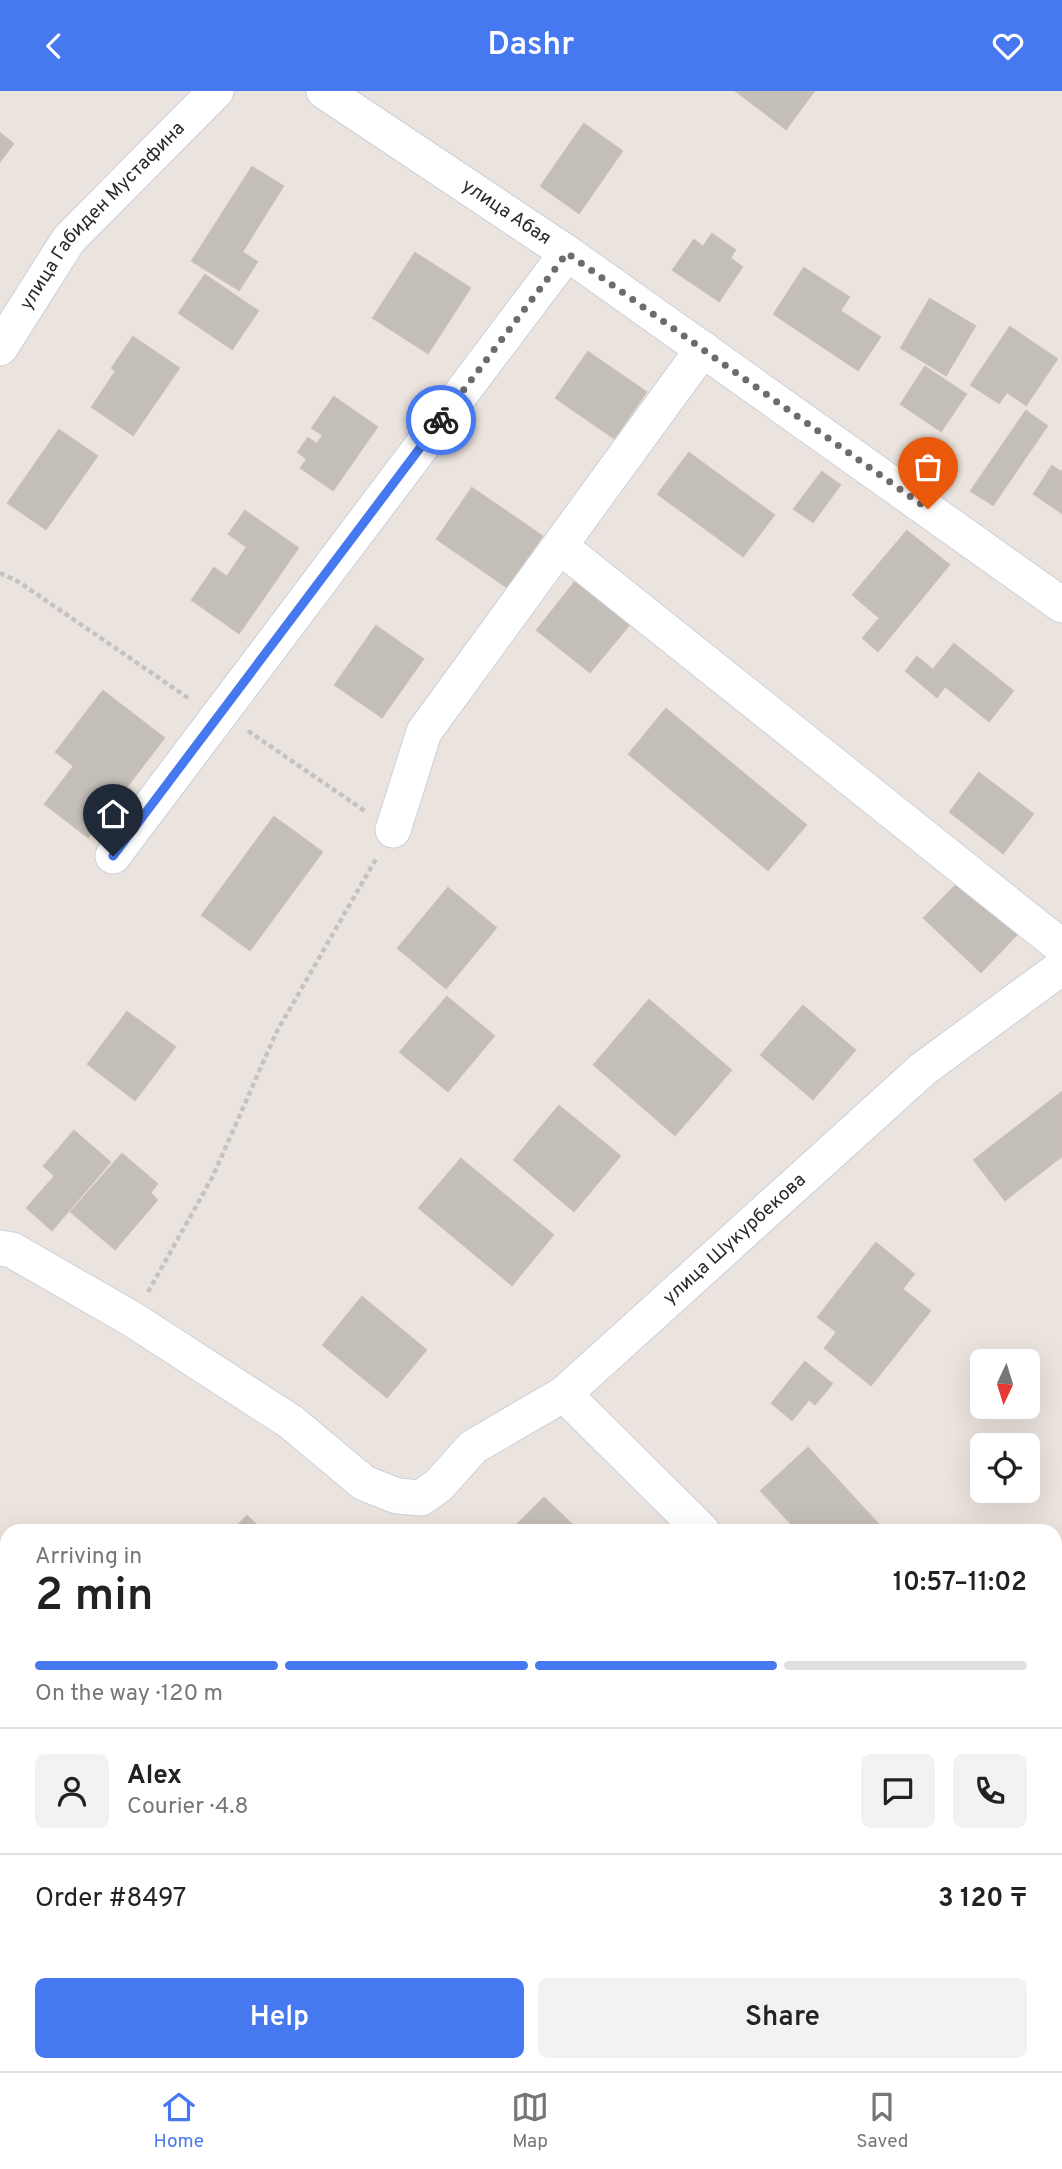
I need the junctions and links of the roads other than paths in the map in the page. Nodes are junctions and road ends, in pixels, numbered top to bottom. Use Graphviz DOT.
graph roads {
  1 [pos="216,91"];
  2 [pos="324,91"];
  3 [pos="567,253"];
  4 [pos="0,348"];
  5 [pos="704,349"];
  6 [pos="561,547"];
  7 [pos="1062,605"];
  8 [pos="393,830"];
  9 [pos="113,856"];
  10 [pos="1062,947"];
  11 [pos="1062,967"];
  12 [pos="0,1248"];
  13 [pos="564,1394"];
  14 [pos="695,1524"];
  1 -- 4 [label="street, улица Габиден Мустафина"];
  2 -- 3 [label="street, улица Абая"];
  3 -- 5 [label="street, улица Абая"];
  3 -- 9 [label="street"];
  5 -- 6 [label="street"];
  5 -- 7 [label="street, улица Абая"];
  6 -- 8 [label="street"];
  6 -- 10 [label="street"];
  11 -- 13 [label="street, улица Шукурбекова"];
  12 -- 13 [label="street, улица Шукурбекова"];
  13 -- 14 [label="street"];
}
